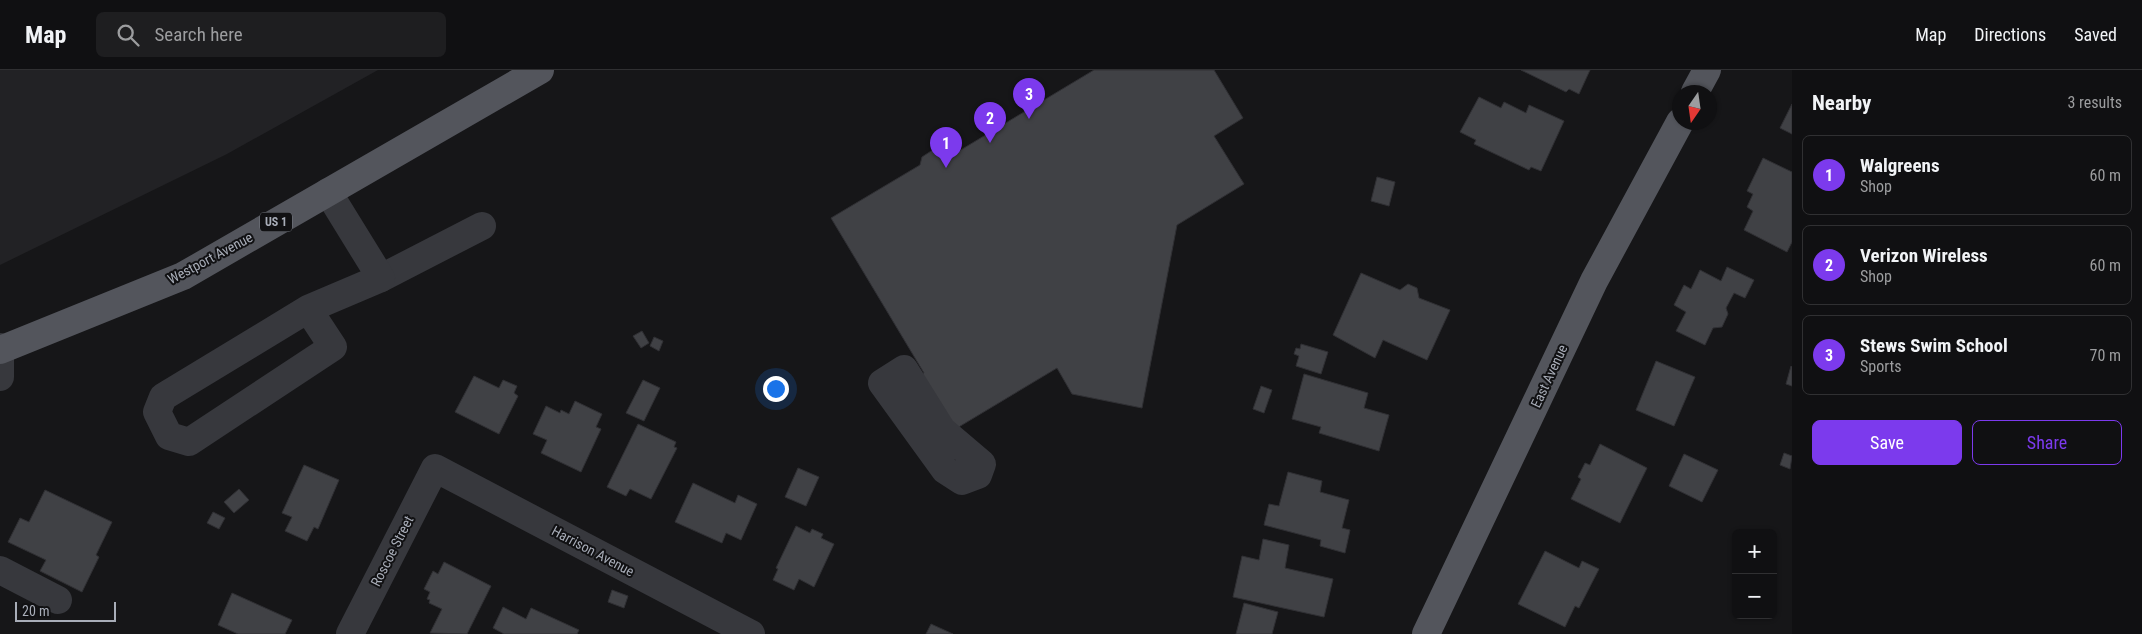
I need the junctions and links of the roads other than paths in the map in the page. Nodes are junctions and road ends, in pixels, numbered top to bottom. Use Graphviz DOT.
graph roads {
  1 [pos="540,70"];
  2 [pos="1707,70"];
  3 [pos="1699,85"];
  4 [pos="1676,130"];
  5 [pos="328,192"];
  6 [pos="482,226"];
  7 [pos="381,278"];
  8 [pos="308,309"];
  9 [pos="0,349"];
  10 [pos="0,377"];
  11 [pos="435,468"];
  12 [pos="0,570"];
  13 [pos="58,600"];
  14 [pos="350,634"];
  15 [pos="751,634"];
  16 [pos="1426,634"];
  1 -- 5 [label="main road, Westport Avenue / US 1"];
  2 -- 3 [label="main road"];
  4 -- 16 [label="main road, East Avenue"];
  5 -- 7 [label="street"];
  5 -- 9 [label="main road, Westport Avenue / US 1"];
  6 -- 7 [label="street"];
  7 -- 8 [label="street"];
  8 -- 8 [label="street"];
  9 -- 10 [label="street"];
  11 -- 14 [label="street, Roscoe Street"];
  11 -- 15 [label="street, Harrison Avenue"];
  12 -- 13 [label="street"];
}
